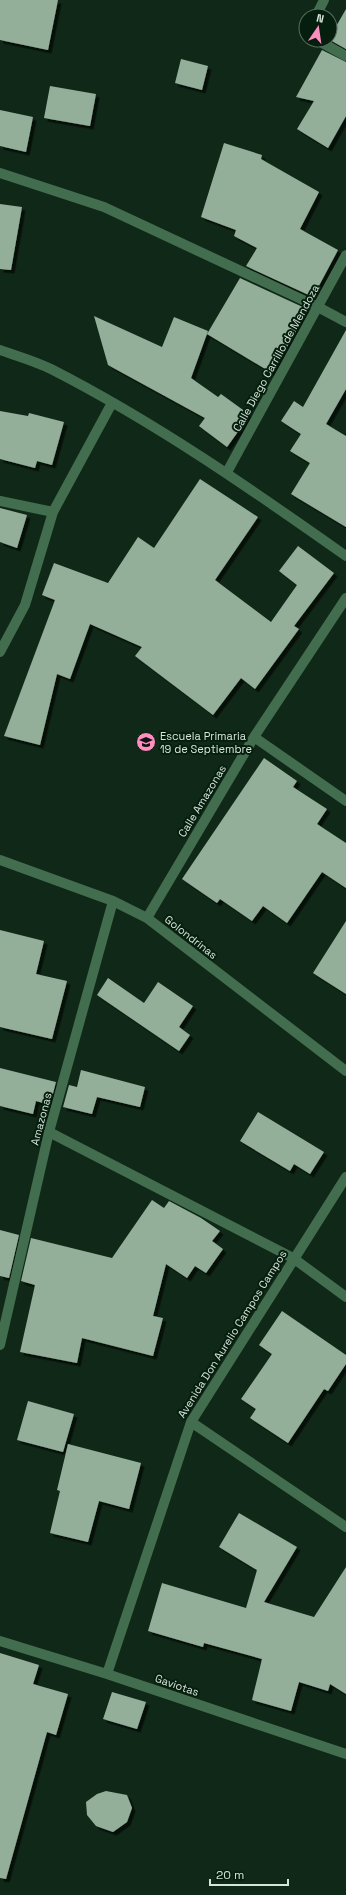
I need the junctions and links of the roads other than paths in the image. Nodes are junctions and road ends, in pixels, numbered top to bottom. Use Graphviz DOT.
graph roads {
  1 [pos="332,48"];
  2 [pos="346,56"];
  3 [pos="0,173"];
  4 [pos="346,255"];
  5 [pos="318,307"];
  6 [pos="346,322"];
  7 [pos="0,350"];
  8 [pos="112,403"];
  9 [pos="227,472"];
  10 [pos="0,501"];
  11 [pos="53,512"];
  12 [pos="346,556"];
  13 [pos="346,598"];
  14 [pos="0,652"];
  15 [pos="254,737"];
  16 [pos="346,801"];
  17 [pos="0,860"];
  18 [pos="113,901"];
  19 [pos="147,918"];
  20 [pos="346,1072"];
  21 [pos="49,1132"];
  22 [pos="346,1177"];
  23 [pos="293,1258"];
  24 [pos="346,1297"];
  25 [pos="0,1345"];
  26 [pos="191,1422"];
  27 [pos="346,1527"];
  28 [pos="0,1641"];
  29 [pos="107,1674"];
  30 [pos="346,1754"];
  1 -- 2 [label="street"];
  3 -- 5 [label="street"];
  4 -- 5 [label="street, Calle Diego Carrillo de Mendoza"];
  5 -- 6 [label="street"];
  5 -- 9 [label="street, Calle Diego Carrillo de Mendoza"];
  7 -- 8 [label="street"];
  8 -- 9 [label="street"];
  8 -- 11 [label="street"];
  9 -- 12 [label="street"];
  10 -- 11 [label="street"];
  11 -- 14 [label="street"];
  13 -- 15 [label="street, Calle Amazonas"];
  15 -- 16 [label="street"];
  15 -- 19 [label="street, Calle Amazonas"];
  17 -- 18 [label="street, Golondrinas"];
  18 -- 19 [label="street, Golondrinas"];
  18 -- 21 [label="street, Amazonas"];
  19 -- 20 [label="street, Golondrinas"];
  21 -- 23 [label="street"];
  21 -- 25 [label="street, Amazonas"];
  22 -- 23 [label="street, Avenida Don Aurelio Campos Campos"];
  23 -- 24 [label="street"];
  23 -- 26 [label="street, Avenida Don Aurelio Campos Campos"];
  26 -- 27 [label="street"];
  26 -- 29 [label="street, Avenida Don Aurelio Campos Campos"];
  28 -- 29 [label="street, Gaviotas"];
  29 -- 30 [label="street, Gaviotas"];
}
